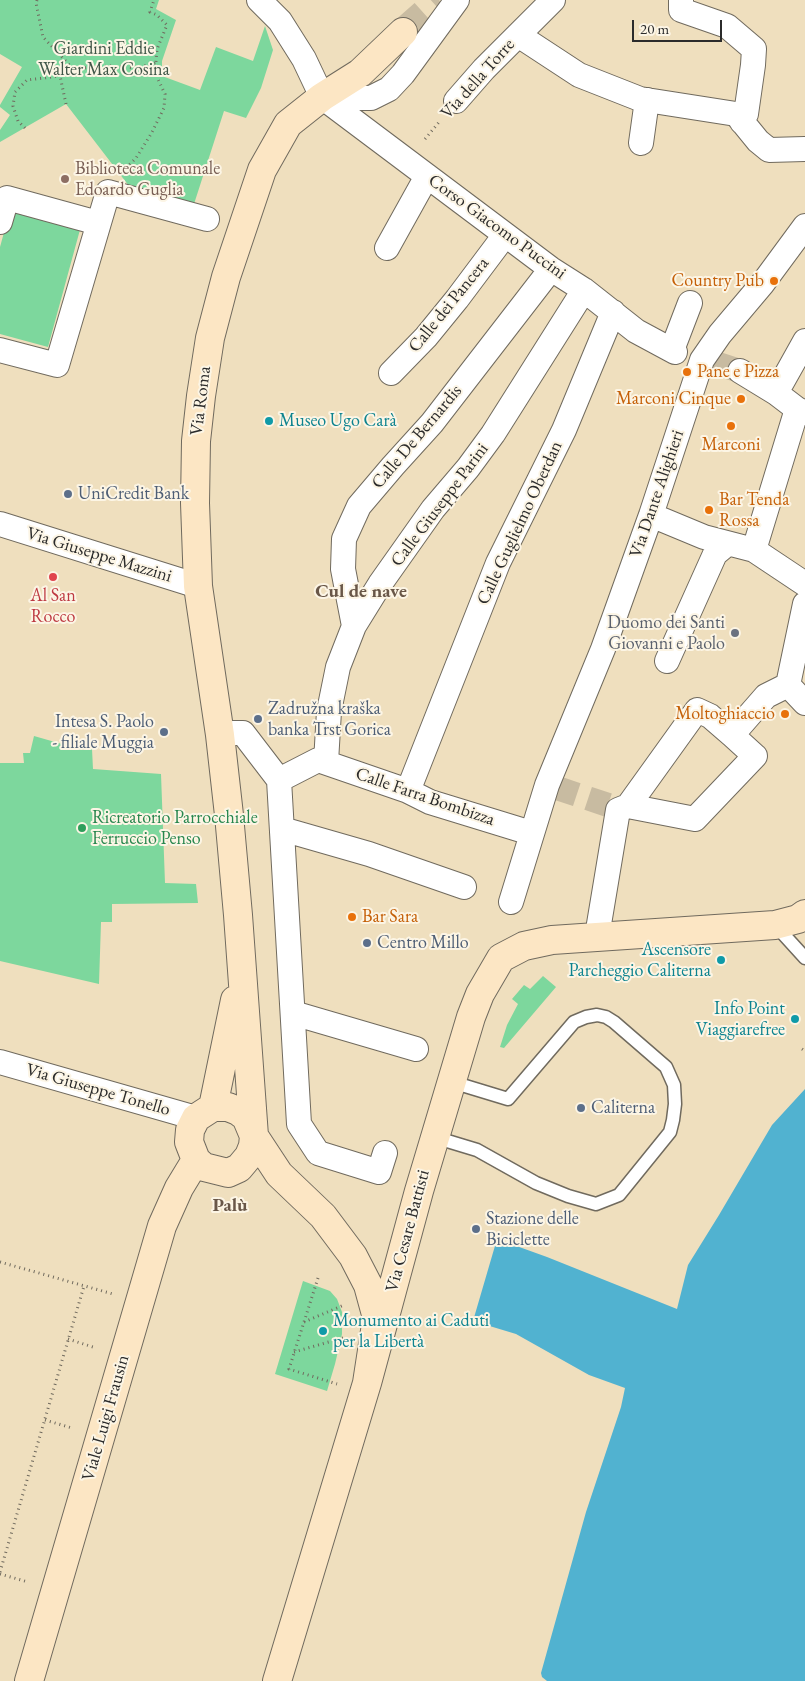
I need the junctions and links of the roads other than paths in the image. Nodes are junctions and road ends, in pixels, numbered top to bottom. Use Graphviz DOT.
graph roads {
  1 [pos="458,0"];
  2 [pos="553,0"];
  3 [pos="681,0"];
  4 [pos="261,2"];
  5 [pos="403,32"];
  6 [pos="518,35"];
  7 [pos="322,97"];
  8 [pos="647,100"];
  9 [pos="456,101"];
  10 [pos="742,122"];
  11 [pos="641,144"];
  12 [pos="805,149"];
  13 [pos="428,176"];
  14 [pos="207,219"];
  15 [pos="0,222"];
  16 [pos="98,223"];
  17 [pos="805,226"];
  18 [pos="505,235"];
  19 [pos="387,248"];
  20 [pos="551,269"];
  21 [pos="584,290"];
  22 [pos="690,304"];
  23 [pos="613,312"];
  24 [pos="805,341"];
  25 [pos="0,350"];
  26 [pos="691,357"];
  27 [pos="740,371"];
  28 [pos="391,373"];
  29 [pos="776,393"];
  30 [pos="801,411"];
  31 [pos="651,515"];
  32 [pos="0,524"];
  33 [pos="715,545"];
  34 [pos="754,550"];
  35 [pos="805,584"];
  36 [pos="198,586"];
  37 [pos="805,604"];
  38 [pos="354,626"];
  39 [pos="667,661"];
  40 [pos="788,685"];
  41 [pos="805,703"];
  42 [pos="227,734"];
  43 [pos="732,735"];
  44 [pos="322,761"];
  45 [pos="279,780"];
  46 [pos="408,791"];
  47 [pos="618,807"];
  48 [pos="282,829"];
  49 [pos="532,833"];
  50 [pos="464,887"];
  51 [pos="511,902"];
  52 [pos="805,914"];
  53 [pos="599,924"];
  54 [pos="775,926"];
  55 [pos="805,958"];
  56 [pos="242,969"];
  57 [pos="293,1013"];
  58 [pos="416,1049"];
  59 [pos="0,1062"];
  60 [pos="452,1082"];
  61 [pos="204,1113"];
  62 [pos="254,1136"];
  63 [pos="434,1137"];
  64 [pos="385,1153"];
  65 [pos="196,1160"];
  66 [pos="367,1382"];
  67 [pos="29,1681"];
  68 [pos="277,1681"];
  1 -- 7 [label="street"];
  2 -- 6 [label="street, Via della Torre"];
  3 -- 10 [label="street"];
  4 -- 7 [label="street"];
  5 -- 7 [label="main road, Via Roma"];
  6 -- 8 [label="street"];
  6 -- 9 [label="street, Via della Torre"];
  7 -- 13 [label="street, Corso Giacomo Puccini"];
  7 -- 36 [label="main road, Via Roma"];
  8 -- 10 [label="street"];
  8 -- 11 [label="street"];
  10 -- 12 [label="street"];
  13 -- 18 [label="street, Corso Giacomo Puccini"];
  13 -- 19 [label="street"];
  14 -- 16 [label="street"];
  15 -- 16 [label="street"];
  16 -- 25 [label="street"];
  17 -- 26 [label="street, Via Dante Alighieri"];
  18 -- 20 [label="street, Corso Giacomo Puccini"];
  18 -- 28 [label="street, Calle dei Pancera"];
  20 -- 21 [label="street, Corso Giacomo Puccini"];
  20 -- 38 [label="street, Calle De Bernardis"];
  21 -- 23 [label="street, Corso Giacomo Puccini"];
  21 -- 38 [label="street, Calle Giuseppe Parini"];
  22 -- 26 [label="street"];
  23 -- 26 [label="street, Corso Giacomo Puccini"];
  23 -- 46 [label="street, Calle Guglielmo Oberdan"];
  24 -- 29 [label="street"];
  26 -- 31 [label="street, Via Dante Alighieri"];
  27 -- 29 [label="street"];
  29 -- 30 [label="street"];
  30 -- 34 [label="street"];
  31 -- 33 [label="street"];
  31 -- 49 [label="street, Via Dante Alighieri"];
  32 -- 36 [label="street, Via Giuseppe Mazzini"];
  33 -- 34 [label="street"];
  33 -- 39 [label="street"];
  34 -- 35 [label="street"];
  36 -- 42 [label="main road, Via Roma"];
  37 -- 40 [label="street"];
  38 -- 44 [label="street, Calle Giuseppe Parini"];
  40 -- 41 [label="street"];
  40 -- 43 [label="street"];
  42 -- 45 [label="street"];
  42 -- 56 [label="main road, Via Roma"];
  43 -- 47 [label="street"];
  43 -- 47 [label="street"];
  44 -- 45 [label="street"];
  44 -- 46 [label="street, Calle Farra Bombizza"];
  45 -- 48 [label="street"];
  46 -- 49 [label="street, Calle Farra Bombizza"];
  47 -- 53 [label="street"];
  48 -- 50 [label="street"];
  48 -- 57 [label="street"];
  49 -- 51 [label="street, Via Dante Alighieri"];
  52 -- 54 [label="main road"];
  54 -- 55 [label="lane"];
  54 -- 60 [label="main road, Via Cesare Battisti"];
  56 -- 61 [label="main road"];
  56 -- 62 [label="main road, Via Roma"];
  57 -- 58 [label="street"];
  57 -- 64 [label="street"];
  59 -- 61 [label="street, Via Giuseppe Tonello"];
  60 -- 63 [label="main road, Via Cesare Battisti"];
  60 -- 63 [label="lane"];
  61 -- 62 [label="main road"];
  61 -- 65 [label="main road"];
  62 -- 65 [label="main road"];
  62 -- 66 [label="main road"];
  63 -- 66 [label="main road, Via Cesare Battisti"];
  65 -- 67 [label="main road, Viale Luigi Frausin"];
  66 -- 68 [label="main road, Via Cesare Battisti"];
}
